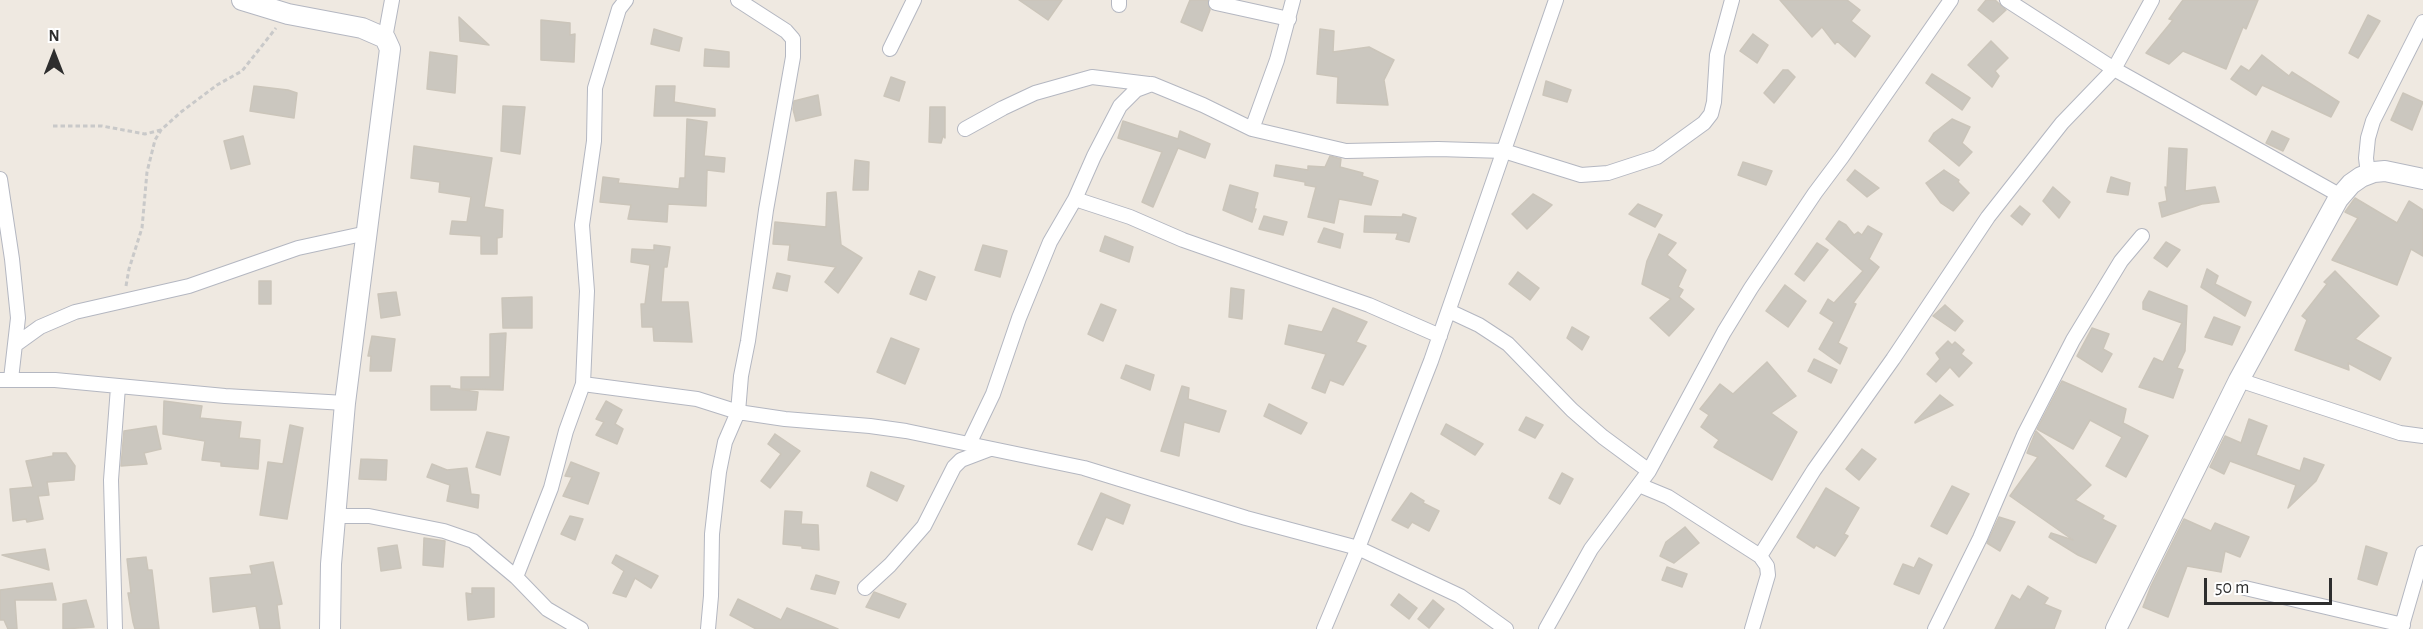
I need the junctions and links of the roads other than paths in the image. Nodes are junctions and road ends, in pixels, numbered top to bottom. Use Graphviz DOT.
graph roads {
  1 [pos="242,0"];
  2 [pos="392,0"];
  3 [pos="627,0"];
  4 [pos="738,0"];
  5 [pos="914,0"];
  6 [pos="1293,0"];
  7 [pos="1556,0"];
  8 [pos="1732,0"];
  9 [pos="1951,0"];
  10 [pos="2007,0"];
  11 [pos="2152,0"];
  12 [pos="1215,3"];
  13 [pos="1289,19"];
  14 [pos="2423,22"];
  15 [pos="385,38"];
  16 [pos="890,50"];
  17 [pos="2114,69"];
  18 [pos="1152,84"];
  19 [pos="965,129"];
  20 [pos="1252,129"];
  21 [pos="1504,151"];
  22 [pos="2368,174"];
  23 [pos="0,179"];
  24 [pos="2423,179"];
  25 [pos="2341,196"];
  26 [pos="1075,199"];
  27 [pos="367,233"];
  28 [pos="2142,236"];
  29 [pos="1449,311"];
  30 [pos="1440,336"];
  31 [pos="15,345"];
  32 [pos="6,380"];
  33 [pos="2239,380"];
  34 [pos="583,384"];
  35 [pos="118,387"];
  36 [pos="345,403"];
  37 [pos="738,412"];
  38 [pos="2423,436"];
  39 [pos="969,444"];
  40 [pos="990,449"];
  41 [pos="1649,471"];
  42 [pos="1639,485"];
  43 [pos="336,516"];
  44 [pos="1359,548"];
  45 [pos="2423,553"];
  46 [pos="1760,556"];
  47 [pos="516,577"];
  48 [pos="865,588"];
  49 [pos="2245,588"];
  50 [pos="2402,627"];
  51 [pos="115,629"];
  52 [pos="330,629"];
  53 [pos="580,629"];
  54 [pos="708,629"];
  55 [pos="1324,629"];
  56 [pos="1506,629"];
  57 [pos="1546,629"];
  58 [pos="1752,629"];
  59 [pos="1935,629"];
  60 [pos="2116,629"];
  1 -- 15 [label="street"];
  2 -- 15 [label="street"];
  3 -- 34 [label="street"];
  4 -- 37 [label="street"];
  5 -- 16 [label="street"];
  6 -- 13 [label="street"];
  7 -- 21 [label="street"];
  8 -- 21 [label="street"];
  9 -- 41 [label="street"];
  10 -- 17 [label="street"];
  11 -- 17 [label="street"];
  12 -- 13 [label="street"];
  13 -- 20 [label="street"];
  14 -- 22 [label="street"];
  15 -- 27 [label="street"];
  17 -- 25 [label="street"];
  17 -- 46 [label="street"];
  18 -- 19 [label="street"];
  18 -- 20 [label="street"];
  18 -- 26 [label="street"];
  20 -- 21 [label="street"];
  21 -- 29 [label="street"];
  22 -- 24 [label="street"];
  22 -- 25 [label="street"];
  23 -- 31 [label="street"];
  25 -- 33 [label="street"];
  26 -- 30 [label="street"];
  26 -- 39 [label="street"];
  27 -- 31 [label="street"];
  27 -- 36 [label="street"];
  28 -- 59 [label="street"];
  29 -- 30 [label="street"];
  29 -- 41 [label="street"];
  30 -- 44 [label="street"];
  31 -- 32 [label="street"];
  32 -- 35 [label="street"];
  33 -- 38 [label="street"];
  33 -- 60 [label="street"];
  34 -- 37 [label="street"];
  34 -- 47 [label="street"];
  35 -- 36 [label="street"];
  35 -- 51 [label="street"];
  36 -- 43 [label="street"];
  37 -- 39 [label="street"];
  37 -- 54 [label="street"];
  39 -- 40 [label="street"];
  40 -- 44 [label="street"];
  40 -- 48 [label="street"];
  41 -- 42 [label="street"];
  42 -- 46 [label="street"];
  42 -- 57 [label="street"];
  43 -- 47 [label="street"];
  43 -- 52 [label="street"];
  44 -- 55 [label="street"];
  44 -- 56 [label="street"];
  45 -- 50 [label="street"];
  46 -- 58 [label="street"];
  47 -- 53 [label="street"];
  49 -- 50 [label="street"];
}
